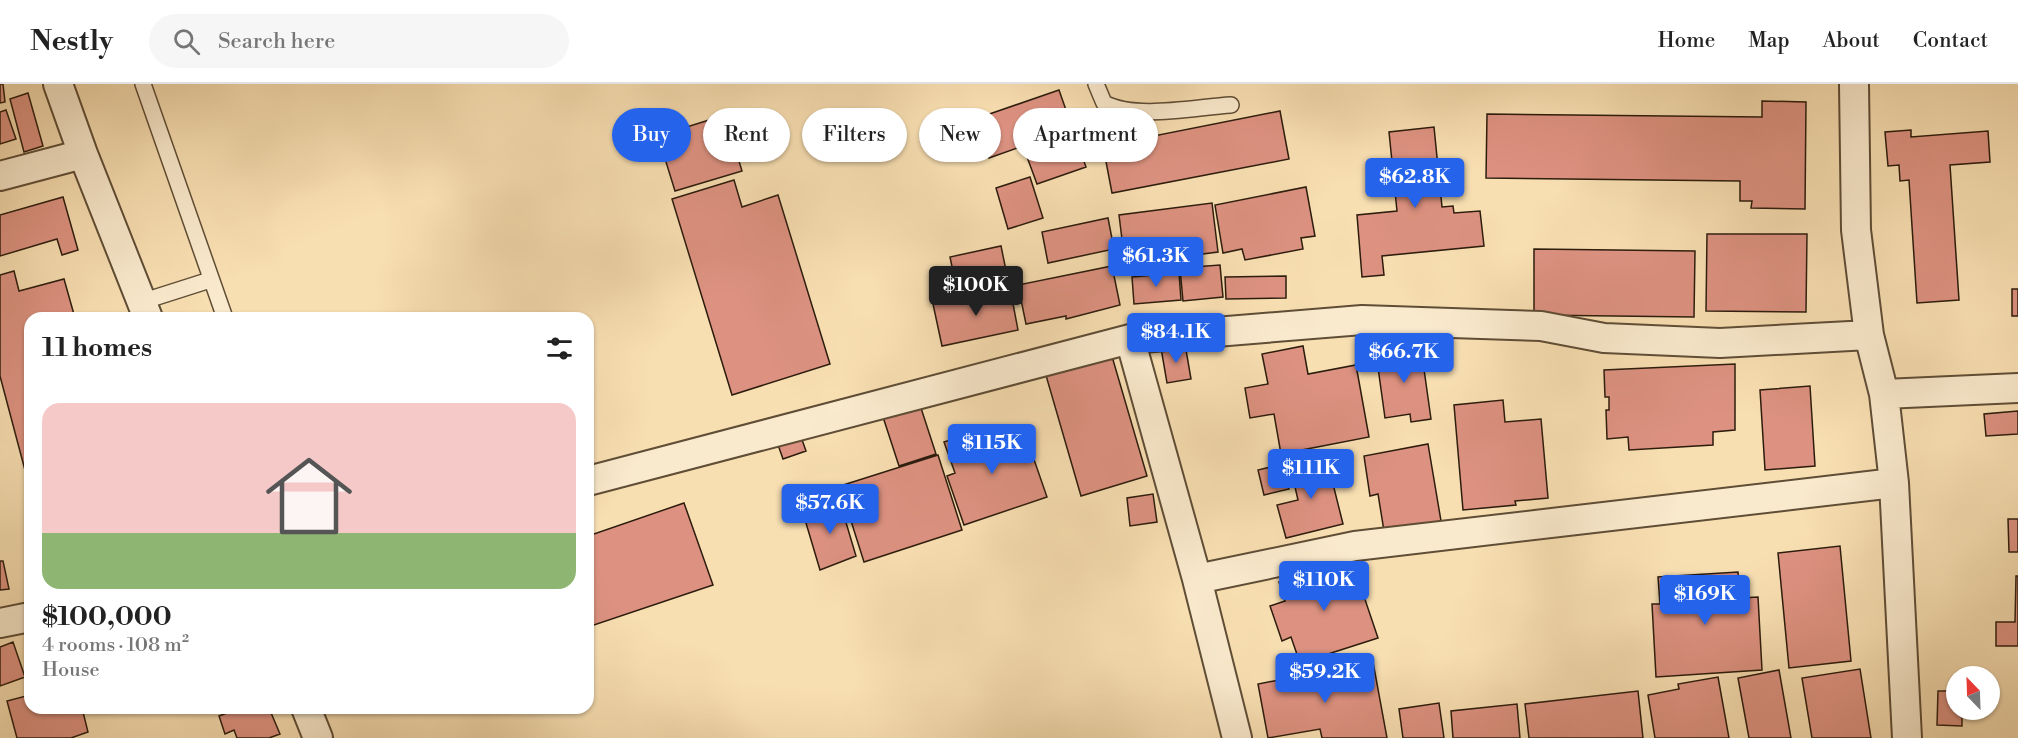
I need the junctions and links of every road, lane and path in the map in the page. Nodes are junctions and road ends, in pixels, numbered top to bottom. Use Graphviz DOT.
graph roads {
  1 [pos="58,84"];
  2 [pos="143,84"];
  3 [pos="1096,84"];
  4 [pos="1854,84"];
  5 [pos="1231,105"];
  6 [pos="82,154"];
  7 [pos="0,176"];
  8 [pos="210,280"];
  9 [pos="144,310"];
  10 [pos="223,312"];
  11 [pos="1869,335"];
  12 [pos="1130,339"];
  13 [pos="2018,388"];
  14 [pos="1884,394"];
  15 [pos="594,479"];
  16 [pos="1894,483"];
  17 [pos="1197,579"];
  18 [pos="24,618"];
  19 [pos="0,623"];
  20 [pos="308,714"];
  21 [pos="318,738"];
  22 [pos="1237,738"];
  23 [pos="1907,738"];
  1 -- 6 [label="street"];
  2 -- 8 [label="lane"];
  3 -- 5 [label="lane"];
  4 -- 11 [label="street"];
  6 -- 7 [label="street"];
  6 -- 9 [label="street"];
  8 -- 9 [label="lane"];
  8 -- 10 [label="lane"];
  11 -- 12 [label="street"];
  11 -- 14 [label="street"];
  12 -- 15 [label="street"];
  12 -- 17 [label="street"];
  13 -- 14 [label="street"];
  14 -- 16 [label="street"];
  16 -- 17 [label="street"];
  16 -- 23 [label="street"];
  17 -- 22 [label="street"];
  18 -- 19 [label="street"];
  20 -- 21 [label="street"];
}
